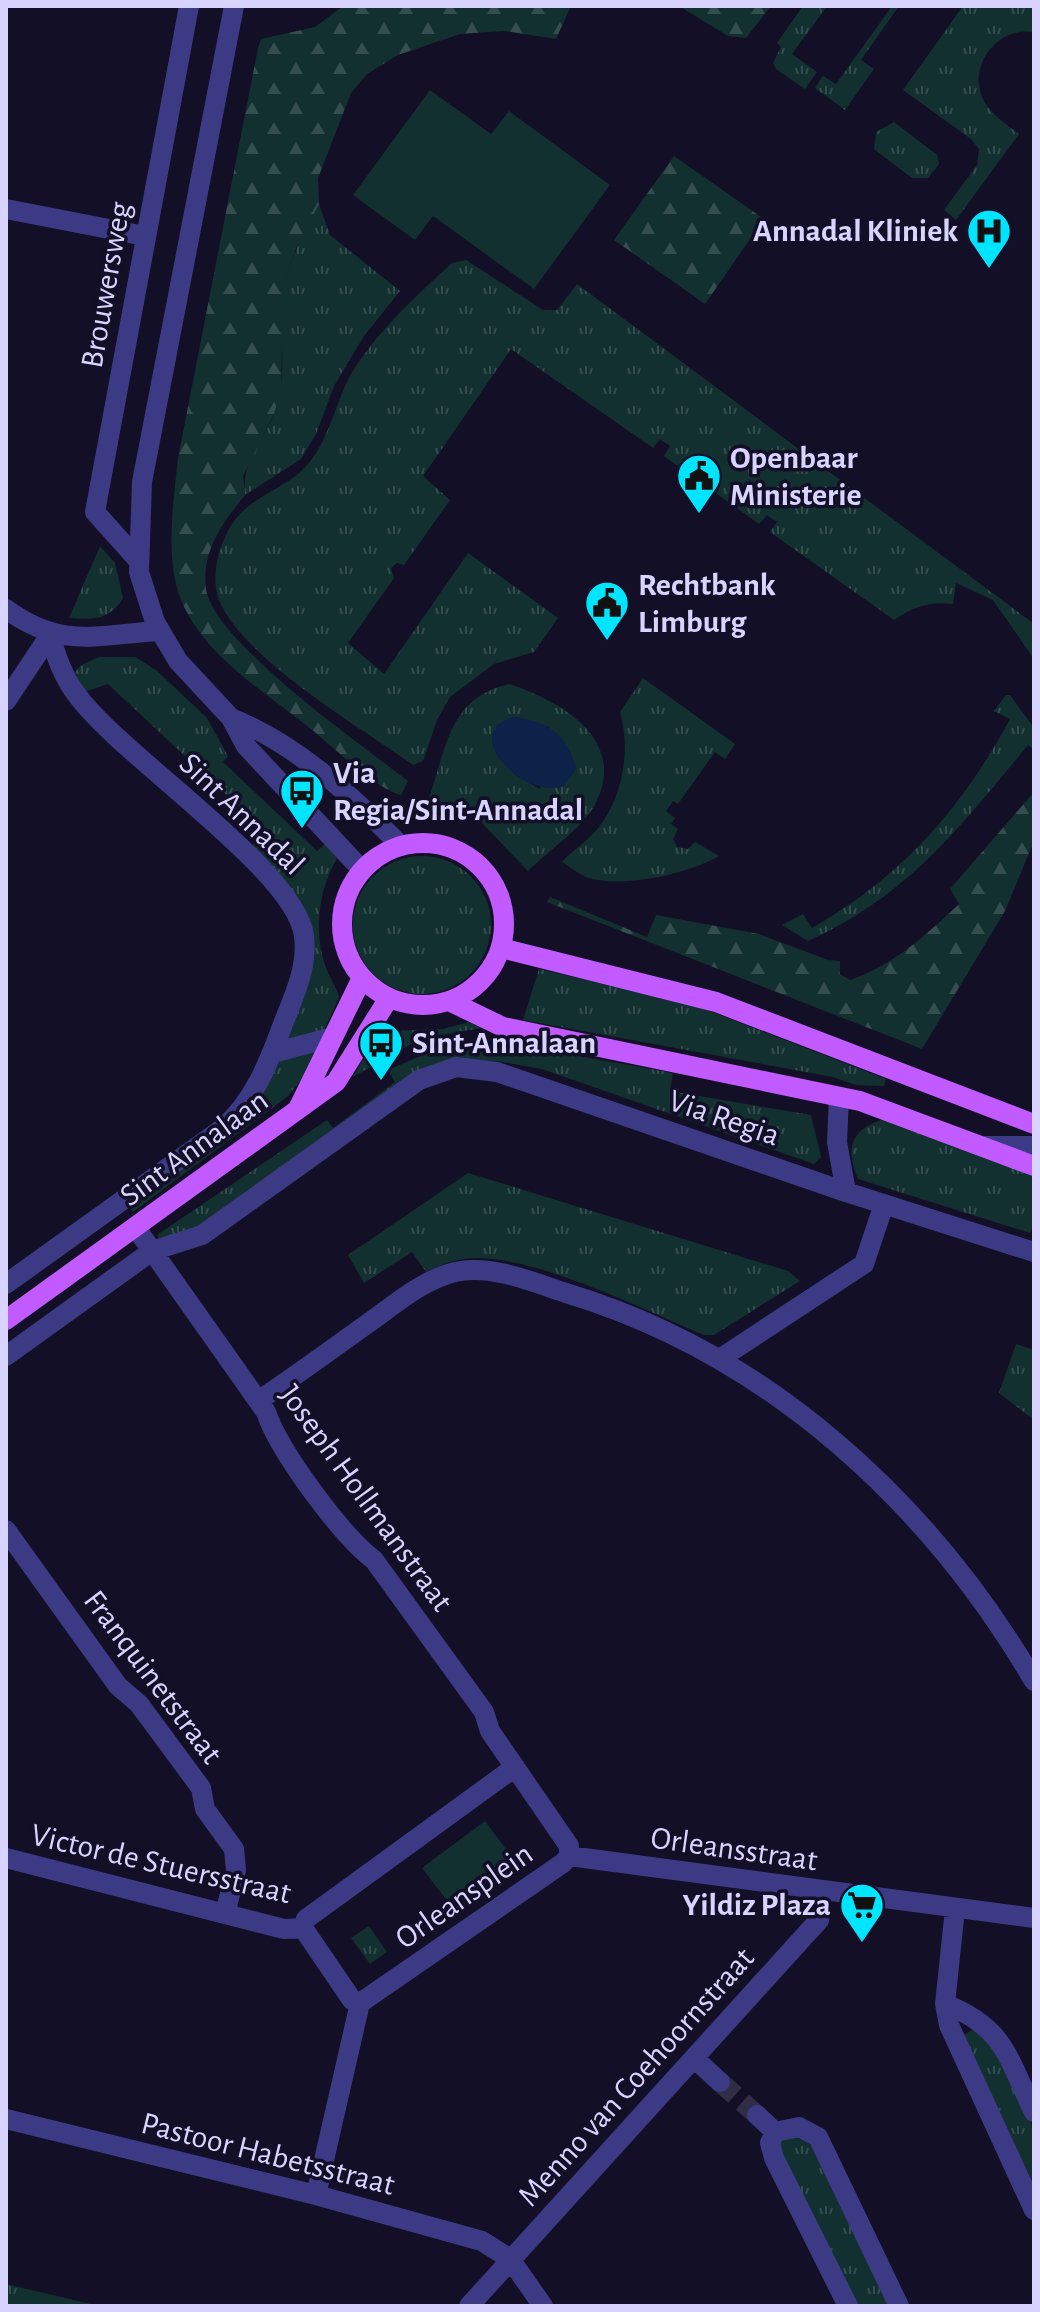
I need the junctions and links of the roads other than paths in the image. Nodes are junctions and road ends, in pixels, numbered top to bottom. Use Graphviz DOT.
graph roads {
  1 [pos="189,6"];
  2 [pos="234,6"];
  3 [pos="6,209"];
  4 [pos="145,236"];
  5 [pos="138,560"];
  6 [pos="6,609"];
  7 [pos="159,631"];
  8 [pos="50,635"];
  9 [pos="6,701"];
  10 [pos="231,718"];
  11 [pos="401,846"];
  12 [pos="362,870"];
  13 [pos="501,948"];
  14 [pos="362,978"];
  15 [pos="389,998"];
  16 [pos="449,1001"];
  17 [pos="330,1038"];
  18 [pos="269,1059"];
  19 [pos="397,1095"];
  20 [pos="839,1097"];
  21 [pos="298,1109"];
  22 [pos="1034,1124"];
  23 [pos="985,1146"];
  24 [pos="1034,1146"];
  25 [pos="1034,1166"];
  26 [pos="846,1192"];
  27 [pos="884,1204"];
  28 [pos="136,1228"];
  29 [pos="152,1251"];
  30 [pos="1034,1252"];
  31 [pos="6,1284"];
  32 [pos="6,1320"];
  33 [pos="6,1356"];
  34 [pos="721,1358"];
  35 [pos="258,1401"];
  36 [pos="6,1530"];
  37 [pos="1034,1681"];
  38 [pos="515,1767"];
  39 [pos="569,1856"];
  40 [pos="6,1858"];
  41 [pos="823,1892"];
  42 [pos="955,1909"];
  43 [pos="225,1914"];
  44 [pos="1034,1918"];
  45 [pos="303,1928"];
  46 [pos="360,2003"];
  47 [pos="945,2004"];
  48 [pos="694,2058"];
  49 [pos="720,2082"];
  50 [pos="1034,2112"];
  51 [pos="757,2115"];
  52 [pos="6,2119"];
  53 [pos="775,2132"];
  54 [pos="316,2195"];
  55 [pos="1034,2210"];
  56 [pos="510,2259"];
  57 [pos="469,2306"];
  58 [pos="543,2306"];
  59 [pos="848,2306"];
  60 [pos="899,2306"];
  1 -- 4 [label="street, Brouwersweg"];
  2 -- 5 [label="street"];
  3 -- 4 [label="street"];
  4 -- 5 [label="street, Brouwersweg"];
  5 -- 7 [label="street"];
  6 -- 8 [label="street"];
  7 -- 8 [label="street"];
  7 -- 10 [label="street, Sint Annadal"];
  8 -- 9 [label="street"];
  8 -- 18 [label="street, Sint Annadal"];
  10 -- 11 [label="street, Sint Annadal"];
  10 -- 12 [label="street, Sint Annadal"];
  11 -- 12 [label="main road"];
  11 -- 13 [label="main road"];
  12 -- 14 [label="main road"];
  13 -- 16 [label="main road"];
  13 -- 22 [label="main road"];
  14 -- 15 [label="main road"];
  14 -- 17 [label="main road, Sint Annalaan"];
  15 -- 16 [label="main road"];
  15 -- 21 [label="main road"];
  16 -- 20 [label="main road, Via Regia"];
  17 -- 18 [label="street"];
  17 -- 21 [label="main road, Sint Annalaan"];
  18 -- 31 [label="street, Sint Annalaan"];
  19 -- 26 [label="street, Via Regia"];
  19 -- 29 [label="street, Sint Annalaan"];
  20 -- 23 [label="main road, Via Regia"];
  20 -- 26 [label="street"];
  21 -- 28 [label="main road, Sint Annalaan"];
  23 -- 24 [label="street"];
  23 -- 25 [label="main road, Via Regia"];
  26 -- 27 [label="street, Via Regia"];
  27 -- 30 [label="street, Via Regia"];
  27 -- 34 [label="street"];
  28 -- 29 [label="street, Joseph Hollmanstraat"];
  28 -- 32 [label="main road, Sint Annalaan"];
  29 -- 33 [label="street, Sint Annalaan"];
  29 -- 35 [label="street, Joseph Hollmanstraat"];
  34 -- 35 [label="street"];
  34 -- 37 [label="street"];
  35 -- 38 [label="street, Joseph Hollmanstraat"];
  36 -- 43 [label="street, Franquinetstraat"];
  38 -- 39 [label="street, Orleansplein"];
  38 -- 45 [label="street"];
  39 -- 41 [label="street, Orleansstraat"];
  39 -- 46 [label="street, Orleansplein"];
  40 -- 43 [label="street, Victor de Stuersstraat"];
  41 -- 42 [label="street, Orleansstraat"];
  41 -- 48 [label="street, Menno van Coehoornstraat"];
  42 -- 44 [label="street, Orleansstraat"];
  42 -- 47 [label="street"];
  43 -- 45 [label="street, Victor de Stuersstraat"];
  45 -- 46 [label="street"];
  46 -- 54 [label="street"];
  47 -- 50 [label="street"];
  47 -- 55 [label="street"];
  48 -- 49 [label="street"];
  48 -- 56 [label="street, Menno van Coehoornstraat"];
  51 -- 53 [label="street"];
  52 -- 54 [label="street, Pastoor Habetsstraat"];
  53 -- 59 [label="street"];
  53 -- 60 [label="street"];
  54 -- 56 [label="street, Pastoor Habetsstraat"];
  56 -- 57 [label="street, Menno van Coehoornstraat"];
  56 -- 58 [label="street"];
}
